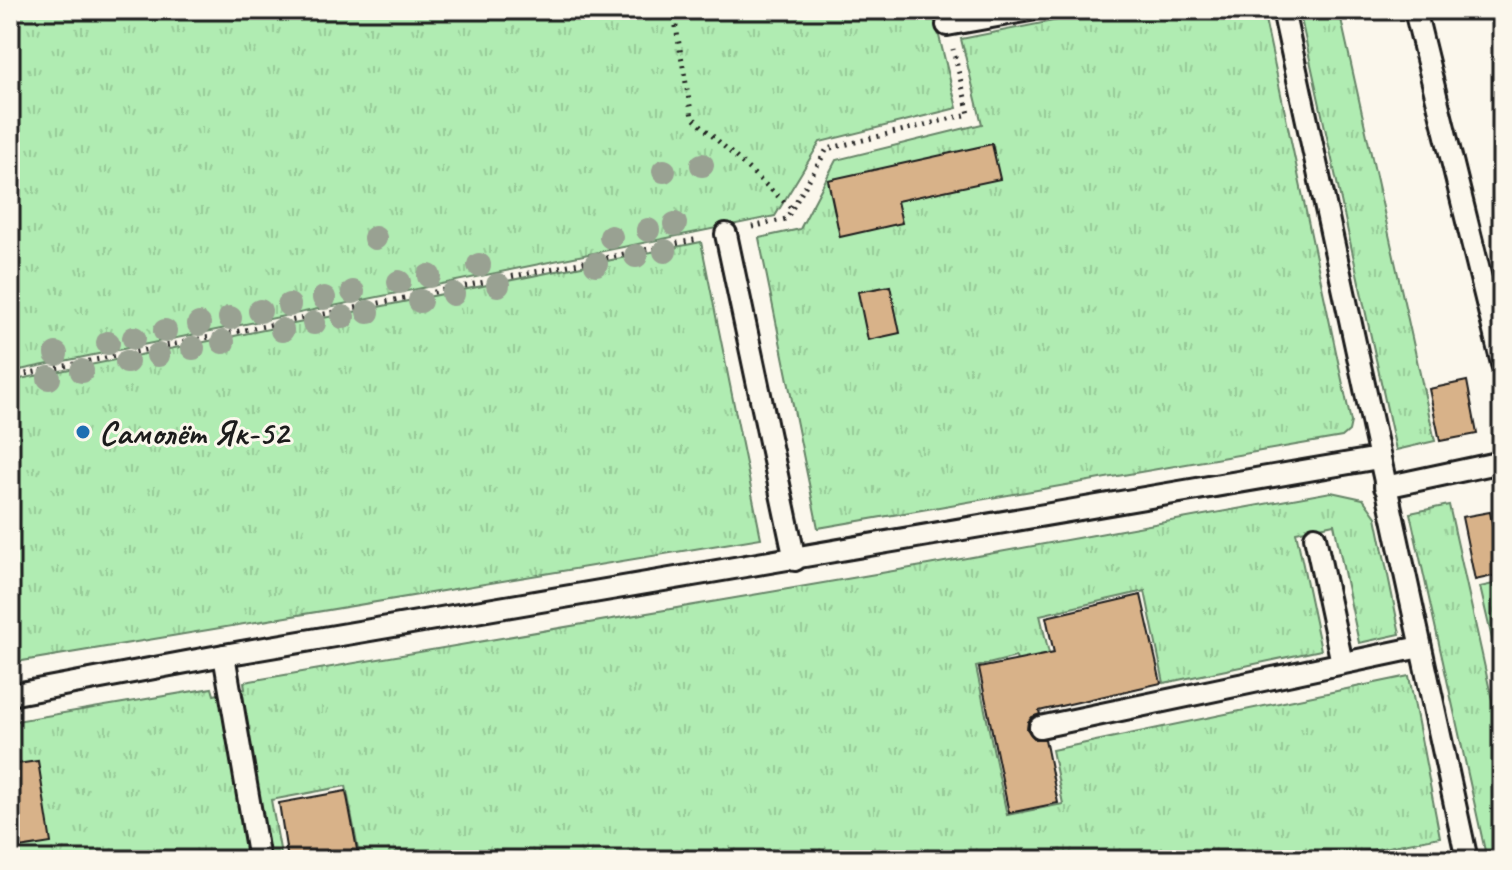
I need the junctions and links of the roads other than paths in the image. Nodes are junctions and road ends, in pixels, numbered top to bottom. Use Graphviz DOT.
graph roads {
  1 [pos="1030,10"];
  2 [pos="1283,10"];
  3 [pos="1415,10"];
  4 [pos="947,25"];
  5 [pos="726,234"];
  6 [pos="1502,364"];
  7 [pos="1379,458"];
  8 [pos="1502,462"];
  9 [pos="1385,487"];
  10 [pos="1315,537"];
  11 [pos="795,560"];
  12 [pos="1420,647"];
  13 [pos="224,655"];
  14 [pos="1342,663"];
  15 [pos="10,695"];
  16 [pos="1040,727"];
  17 [pos="259,860"];
  18 [pos="1465,860"];
  1 -- 4 [label="lane"];
  2 -- 7 [label="lane"];
  3 -- 6 [label="lane"];
  5 -- 11 [label="lane"];
  7 -- 9 [label="lane"];
  7 -- 11 [label="lane"];
  8 -- 9 [label="lane"];
  9 -- 12 [label="lane"];
  10 -- 14 [label="lane"];
  11 -- 13 [label="lane"];
  12 -- 14 [label="lane"];
  12 -- 18 [label="lane"];
  13 -- 15 [label="lane"];
  13 -- 17 [label="lane"];
  14 -- 16 [label="lane"];
}
